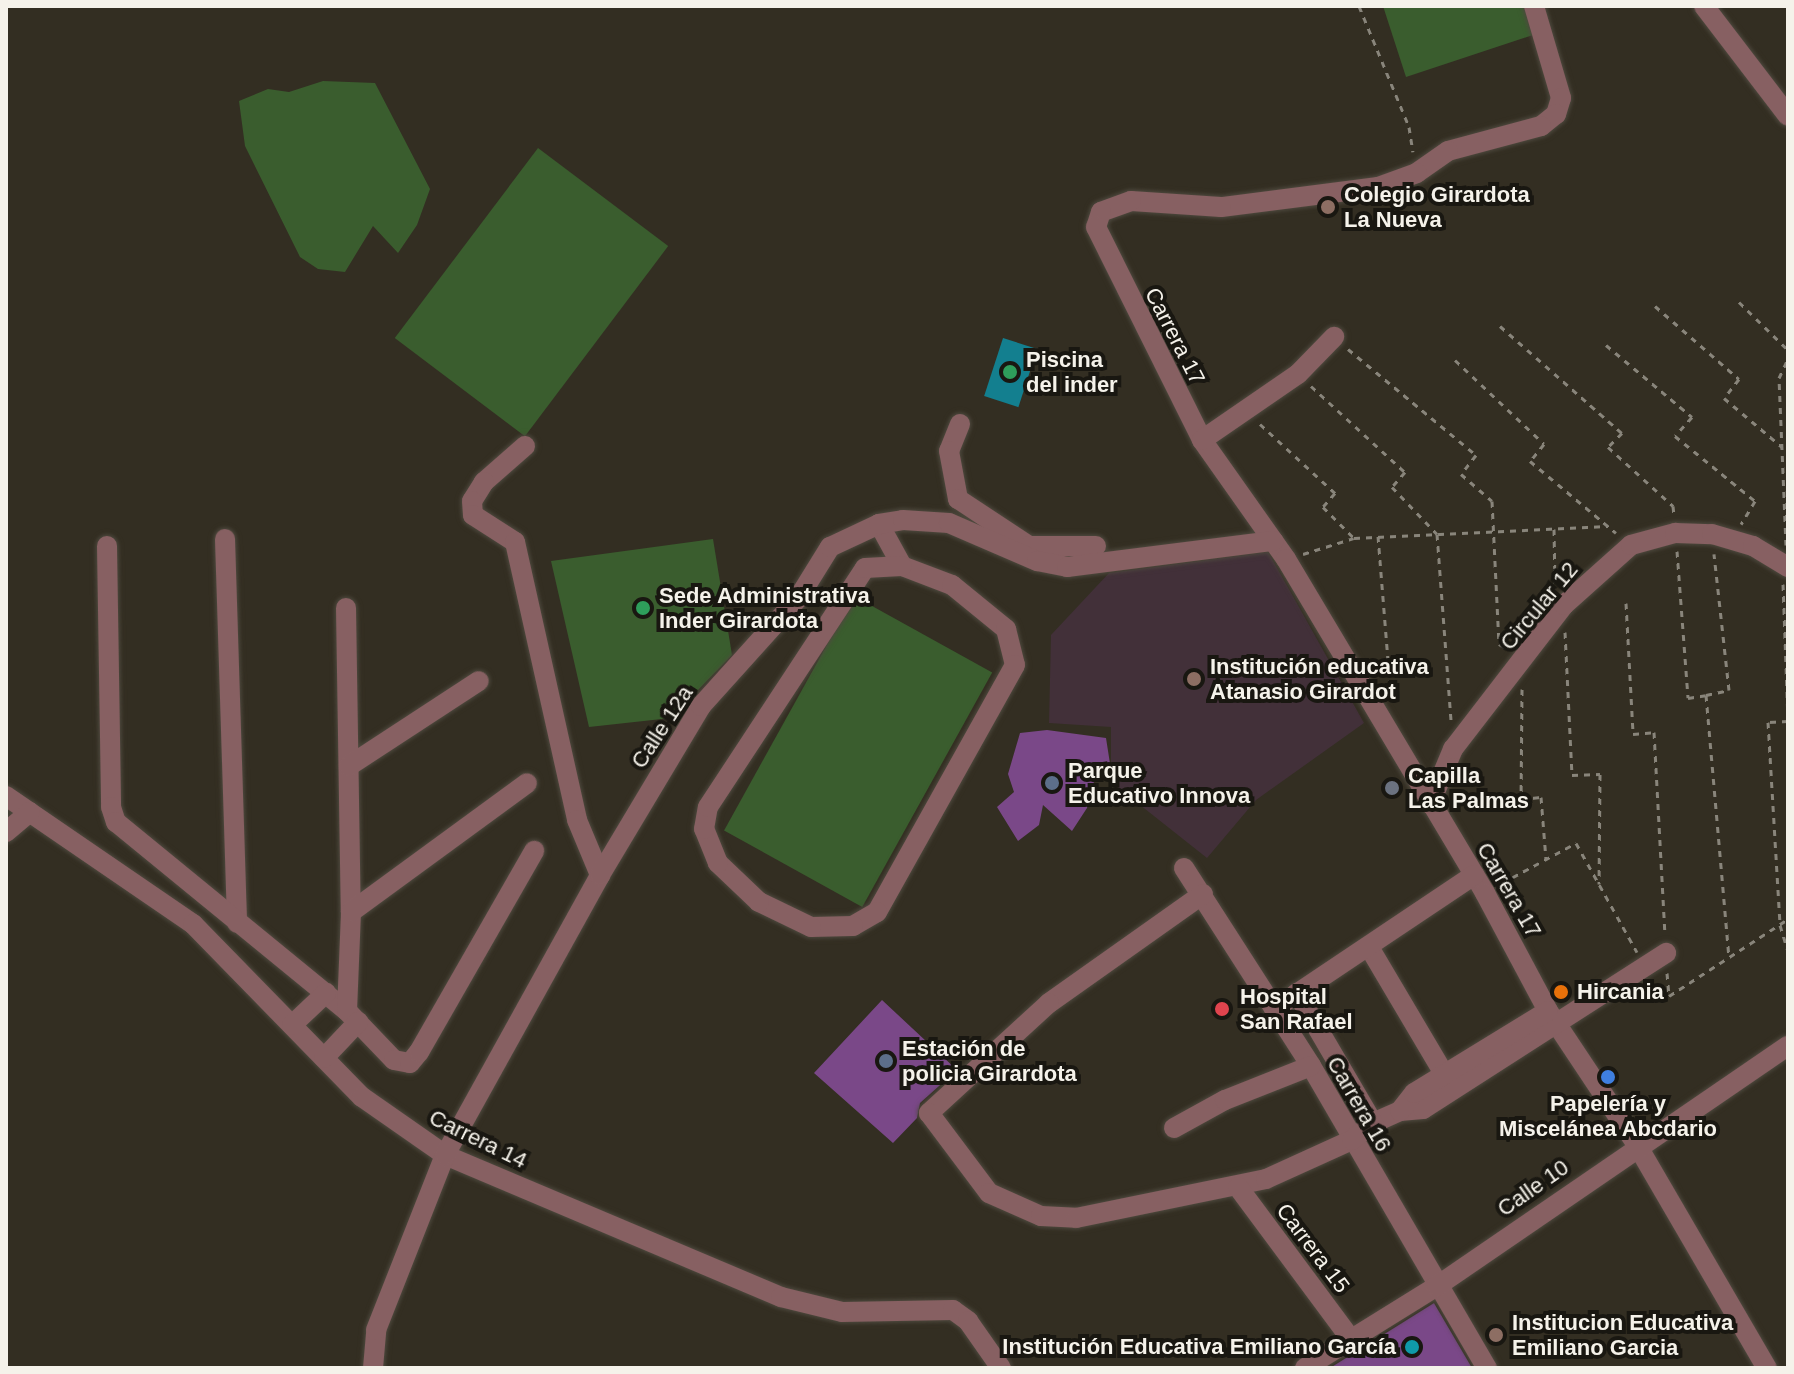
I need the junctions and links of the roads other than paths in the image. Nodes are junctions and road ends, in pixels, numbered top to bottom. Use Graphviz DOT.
graph roads {
  1 [pos="1534,6"];
  2 [pos="1704,6"];
  3 [pos="1788,116"];
  4 [pos="1334,337"];
  5 [pos="960,424"];
  6 [pos="1202,440"];
  7 [pos="525,446"];
  8 [pos="879,524"];
  9 [pos="225,539"];
  10 [pos="1273,541"];
  11 [pos="107,546"];
  12 [pos="1097,550"];
  13 [pos="902,566"];
  14 [pos="1787,567"];
  15 [pos="346,608"];
  16 [pos="479,681"];
  17 [pos="349,766"];
  18 [pos="527,783"];
  19 [pos="6,796"];
  20 [pos="1430,804"];
  21 [pos="30,812"];
  22 [pos="6,832"];
  23 [pos="534,851"];
  24 [pos="1184,868"];
  25 [pos="600,875"];
  26 [pos="1480,884"];
  27 [pos="1203,894"];
  28 [pos="351,912"];
  29 [pos="237,923"];
  30 [pos="1369,947"];
  31 [pos="1666,953"];
  32 [pos="326,993"];
  33 [pos="1297,993"];
  34 [pos="1274,1009"];
  35 [pos="353,1016"];
  36 [pos="1552,1018"];
  37 [pos="292,1025"];
  38 [pos="1788,1046"];
  39 [pos="324,1058"];
  40 [pos="1311,1066"];
  41 [pos="1444,1074"];
  42 [pos="1400,1111"];
  43 [pos="1373,1123"];
  44 [pos="1174,1128"];
  45 [pos="1352,1140"];
  46 [pos="1637,1145"];
  47 [pos="445,1155"];
  48 [pos="1238,1187"];
  49 [pos="1437,1286"];
  50 [pos="1350,1338"];
  51 [pos="373,1368"];
  52 [pos="1001,1368"];
  53 [pos="1305,1368"];
  54 [pos="1487,1368"];
  55 [pos="1767,1368"];
  1 -- 6 [label="street, Carrera 17"];
  2 -- 3 [label="street"];
  4 -- 6 [label="street"];
  5 -- 12 [label="street"];
  6 -- 10 [label="street, Carrera 17"];
  7 -- 25 [label="street"];
  8 -- 12 [label="street, Calle 12a"];
  8 -- 13 [label="street"];
  8 -- 25 [label="street, Calle 12a"];
  9 -- 29 [label="street"];
  10 -- 12 [label="street, Calle 12a"];
  10 -- 20 [label="street, Carrera 17"];
  11 -- 29 [label="street"];
  13 -- 13 [label="street"];
  14 -- 20 [label="street, Circular 12"];
  15 -- 17 [label="street"];
  16 -- 17 [label="street"];
  17 -- 28 [label="street"];
  18 -- 28 [label="street"];
  19 -- 21 [label="street, Carrera 14"];
  20 -- 26 [label="street, Carrera 17"];
  21 -- 22 [label="street"];
  21 -- 37 [label="street, Carrera 14"];
  23 -- 35 [label="street"];
  24 -- 27 [label="street, Carrera 16"];
  25 -- 47 [label="street, Calle 12a"];
  26 -- 30 [label="street"];
  26 -- 36 [label="street, Carrera 17"];
  27 -- 34 [label="street, Carrera 16"];
  27 -- 48 [label="street"];
  28 -- 35 [label="street"];
  29 -- 32 [label="street"];
  30 -- 33 [label="street"];
  30 -- 41 [label="street"];
  31 -- 36 [label="street"];
  32 -- 35 [label="street"];
  32 -- 37 [label="street"];
  33 -- 34 [label="street"];
  33 -- 43 [label="street"];
  34 -- 40 [label="street, Carrera 16"];
  35 -- 39 [label="street"];
  36 -- 41 [label="street"];
  36 -- 42 [label="street"];
  36 -- 46 [label="street, Carrera 17"];
  37 -- 39 [label="street, Carrera 14"];
  38 -- 46 [label="street, Calle 10"];
  39 -- 47 [label="street, Carrera 14"];
  40 -- 44 [label="street"];
  40 -- 45 [label="street, Carrera 16"];
  41 -- 42 [label="street"];
  42 -- 43 [label="street"];
  43 -- 45 [label="street"];
  45 -- 48 [label="street"];
  45 -- 49 [label="street, Carrera 16"];
  46 -- 49 [label="street, Calle 10"];
  46 -- 55 [label="street, Carrera 17"];
  47 -- 51 [label="street, Calle 12a"];
  47 -- 52 [label="street, Carrera 14"];
  48 -- 50 [label="street, Carrera 15"];
  49 -- 50 [label="street, Calle 10"];
  49 -- 54 [label="street, Carrera 16"];
  50 -- 53 [label="street, Calle 10"];
}
